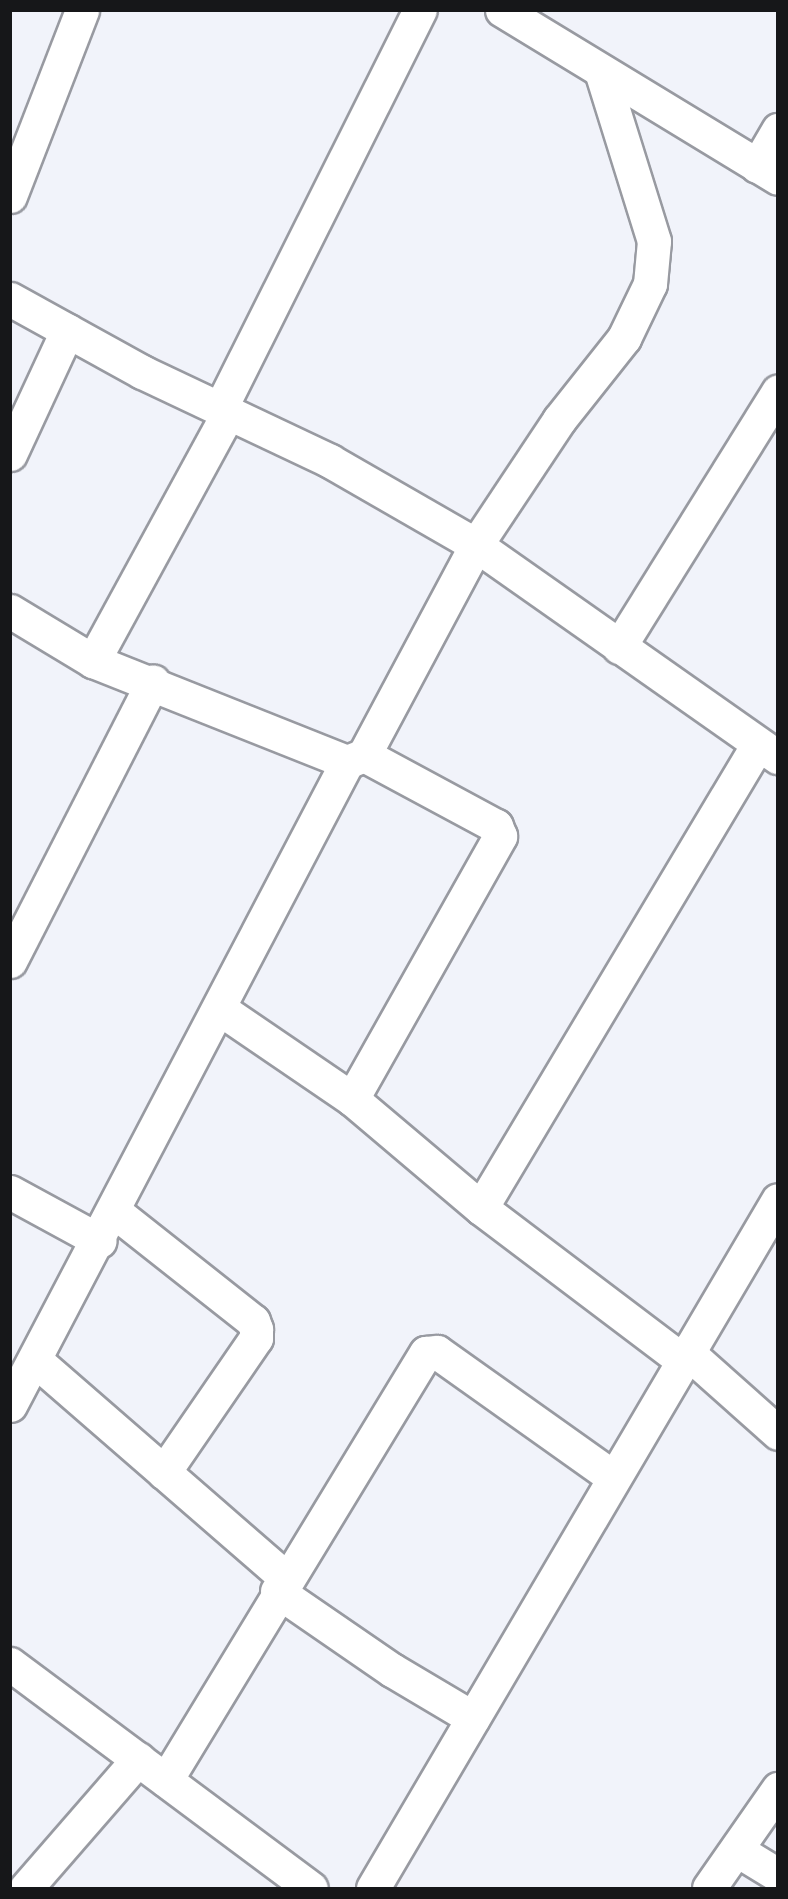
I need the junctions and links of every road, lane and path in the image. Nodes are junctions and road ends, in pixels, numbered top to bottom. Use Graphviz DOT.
graph roads {
  1 [pos="82,10"];
  2 [pos="420,10"];
  3 [pos="502,10"];
  4 [pos="601,71"];
  5 [pos="777,130"];
  6 [pos="767,172"];
  7 [pos="10,196"];
  8 [pos="10,299"];
  9 [pos="67,331"];
  10 [pos="777,392"];
  11 [pos="224,411"];
  12 [pos="10,454"];
  13 [pos="476,545"];
  14 [pos="10,611"];
  15 [pos="619,647"];
  16 [pos="93,661"];
  17 [pos="153,682"];
  18 [pos="767,752"];
  19 [pos="356,758"];
  20 [pos="10,961"];
  21 [pos="220,1009"];
  22 [pos="352,1099"];
  23 [pos="10,1192"];
  24 [pos="777,1200"];
  25 [pos="481,1208"];
  26 [pos="115,1212"];
  27 [pos="100,1241"];
  28 [pos="684,1355"];
  29 [pos="35,1360"];
  30 [pos="10,1405"];
  31 [pos="777,1433"];
  32 [pos="164,1472"];
  33 [pos="613,1477"];
  34 [pos="281,1584"];
  35 [pos="10,1664"];
  36 [pos="473,1718"];
  37 [pos="138,1759"];
  38 [pos="166,1780"];
  39 [pos="777,1789"];
  40 [pos="737,1850"];
  41 [pos="777,1875"];
  42 [pos="26,1888"];
  43 [pos="311,1888"];
  44 [pos="373,1888"];
  45 [pos="710,1888"];
  1 -- 7 [label="street"];
  2 -- 11 [label="street"];
  3 -- 4 [label="street"];
  4 -- 6 [label="street"];
  4 -- 13 [label="street"];
  5 -- 6 [label="street"];
  8 -- 9 [label="street"];
  9 -- 11 [label="street"];
  9 -- 12 [label="street"];
  10 -- 15 [label="street"];
  11 -- 13 [label="street"];
  11 -- 16 [label="street"];
  13 -- 15 [label="street"];
  13 -- 19 [label="street"];
  14 -- 16 [label="street"];
  15 -- 18 [label="street"];
  16 -- 17 [label="street"];
  17 -- 19 [label="street"];
  17 -- 20 [label="street"];
  18 -- 25 [label="street"];
  19 -- 21 [label="street"];
  19 -- 22 [label="street"];
  21 -- 22 [label="street"];
  21 -- 26 [label="street"];
  22 -- 25 [label="street"];
  23 -- 27 [label="street"];
  24 -- 28 [label="street"];
  25 -- 28 [label="street"];
  26 -- 27 [label="street"];
  26 -- 32 [label="street"];
  27 -- 29 [label="street"];
  28 -- 31 [label="street"];
  28 -- 33 [label="street"];
  29 -- 30 [label="street"];
  29 -- 32 [label="street"];
  32 -- 34 [label="street"];
  33 -- 34 [label="street"];
  33 -- 36 [label="street"];
  34 -- 36 [label="street"];
  34 -- 38 [label="street"];
  35 -- 37 [label="street"];
  36 -- 44 [label="street"];
  37 -- 38 [label="street"];
  37 -- 42 [label="street"];
  38 -- 43 [label="street"];
  39 -- 40 [label="street"];
  40 -- 41 [label="street"];
  40 -- 45 [label="street"];
}
